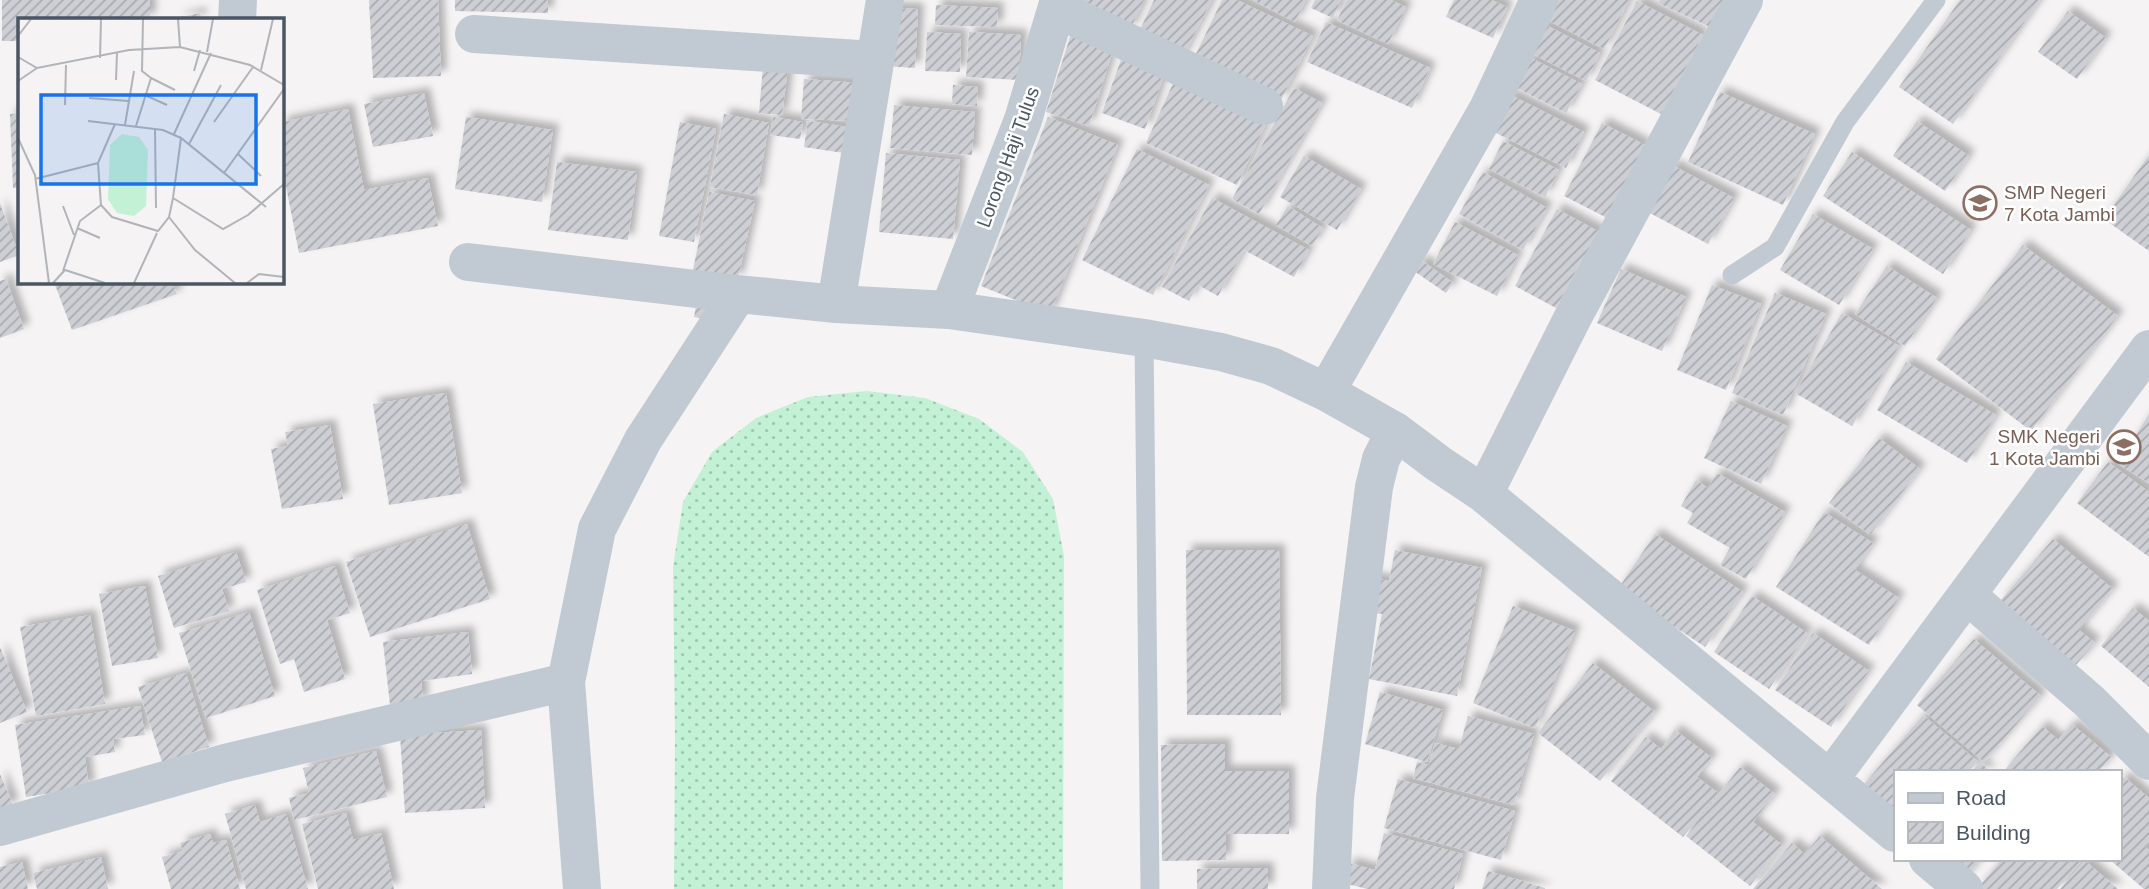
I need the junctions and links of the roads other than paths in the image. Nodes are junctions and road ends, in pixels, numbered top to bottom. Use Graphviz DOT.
graph roads {
  1 [pos="237,0"];
  2 [pos="885,0"];
  3 [pos="1539,0"];
  4 [pos="1744,0"];
  5 [pos="1936,0"];
  6 [pos="1058,4"];
  7 [pos="237,18"];
  8 [pos="474,34"];
  9 [pos="875,60"];
  10 [pos="1264,106"];
  11 [pos="468,262"];
  12 [pos="1732,275"];
  13 [pos="738,294"];
  14 [pos="836,304"];
  15 [pos="949,310"];
  16 [pos="1144,338"];
  17 [pos="2149,349"];
  18 [pos="1326,392"];
  19 [pos="1395,431"];
  20 [pos="1484,494"];
  21 [pos="1967,595"];
  22 [pos="566,682"];
  23 [pos="2149,761"];
  24 [pos="1830,779"];
  25 [pos="0,827"];
  26 [pos="1894,831"];
  27 [pos="1930,861"];
  28 [pos="582,889"];
  29 [pos="1150,889"];
  30 [pos="1331,889"];
  31 [pos="1964,889"];
  1 -- 7 [label="street"];
  2 -- 9 [label="street"];
  3 -- 18 [label="street"];
  4 -- 20 [label="street"];
  5 -- 12 [label="lane"];
  6 -- 10 [label="street"];
  6 -- 15 [label="street, Lorong Haji Tulus"];
  8 -- 9 [label="street"];
  9 -- 14 [label="street"];
  11 -- 13 [label="street"];
  13 -- 14 [label="street"];
  13 -- 22 [label="street"];
  14 -- 15 [label="street"];
  15 -- 16 [label="street"];
  16 -- 18 [label="street"];
  16 -- 29 [label="lane"];
  17 -- 21 [label="street"];
  18 -- 19 [label="street"];
  19 -- 20 [label="street"];
  19 -- 30 [label="street"];
  20 -- 24 [label="street"];
  21 -- 23 [label="street"];
  21 -- 24 [label="street"];
  22 -- 25 [label="street"];
  22 -- 28 [label="street"];
  24 -- 26 [label="street"];
  27 -- 31 [label="street"];
}
